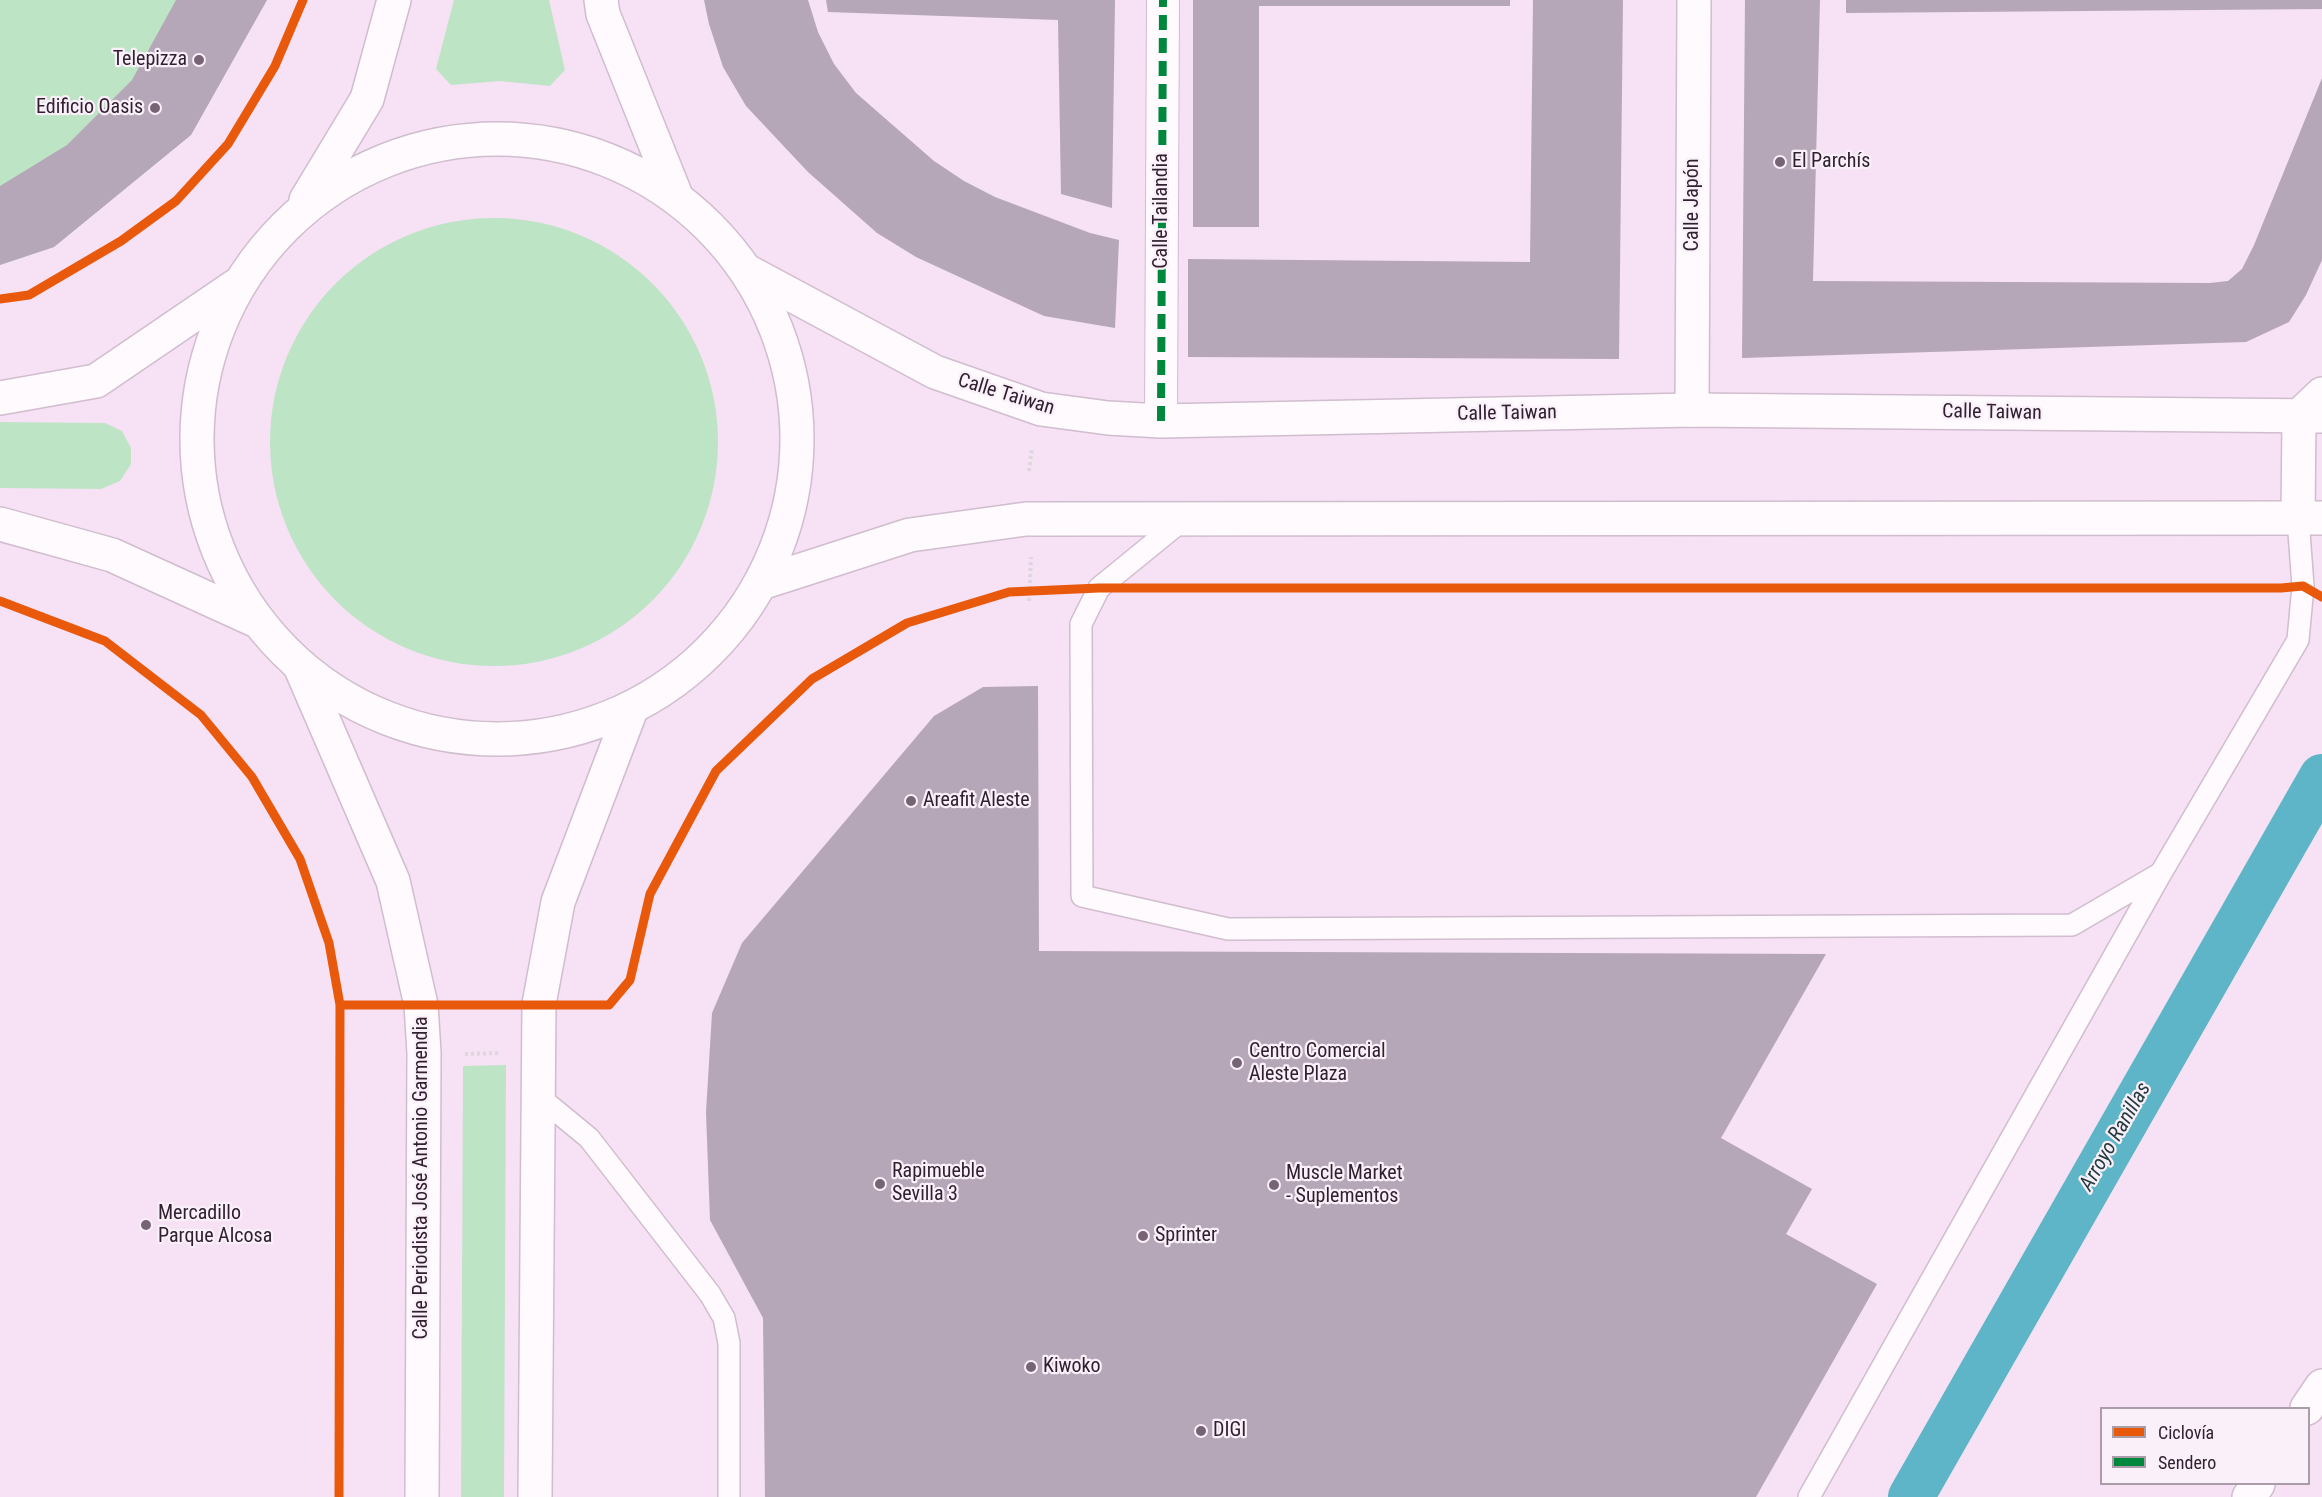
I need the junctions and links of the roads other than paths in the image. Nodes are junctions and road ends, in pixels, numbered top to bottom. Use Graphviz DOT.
graph roads {
  1 [pos="394,0"];
  2 [pos="601,0"];
  3 [pos="1163,0"];
  4 [pos="1694,0"];
  5 [pos="676,196"];
  6 [pos="298,214"];
  7 [pos="747,271"];
  8 [pos="241,282"];
  9 [pos="2322,394"];
  10 [pos="0,398"];
  11 [pos="1692,410"];
  12 [pos="2310,416"];
  13 [pos="1161,421"];
  14 [pos="1185,519"];
  15 [pos="2310,519"];
  16 [pos="0,524"];
  17 [pos="761,582"];
  18 [pos="257,621"];
  19 [pos="300,666"];
  20 [pos="632,707"];
  21 [pos="2161,873"];
  22 [pos="537,1096"];
  23 [pos="2322,1386"];
  24 [pos="2308,1407"];
  25 [pos="422,1497"];
  26 [pos="535,1497"];
  27 [pos="729,1497"];
  28 [pos="1809,1497"];
  1 -- 6 [label="street"];
  2 -- 5 [label="street"];
  3 -- 13 [label="street, Calle Tailandia"];
  4 -- 11 [label="street, Calle Japón"];
  5 -- 6 [label="street"];
  5 -- 7 [label="street"];
  6 -- 8 [label="street"];
  7 -- 13 [label="street, Calle Taiwan"];
  7 -- 17 [label="street"];
  8 -- 10 [label="street"];
  8 -- 18 [label="street"];
  9 -- 12 [label="street"];
  11 -- 12 [label="street, Calle Taiwan"];
  11 -- 13 [label="street, Calle Taiwan"];
  12 -- 15 [label="street"];
  14 -- 15 [label="street"];
  14 -- 17 [label="street"];
  14 -- 21 [label="lane"];
  15 -- 21 [label="lane"];
  16 -- 18 [label="street"];
  17 -- 20 [label="street"];
  18 -- 19 [label="street"];
  19 -- 20 [label="street"];
  19 -- 25 [label="street, Calle Periodista José Antonio Garmendia"];
  20 -- 22 [label="street"];
  21 -- 28 [label="lane"];
  22 -- 26 [label="street"];
  22 -- 27 [label="lane"];
  23 -- 24 [label="street"];
}
